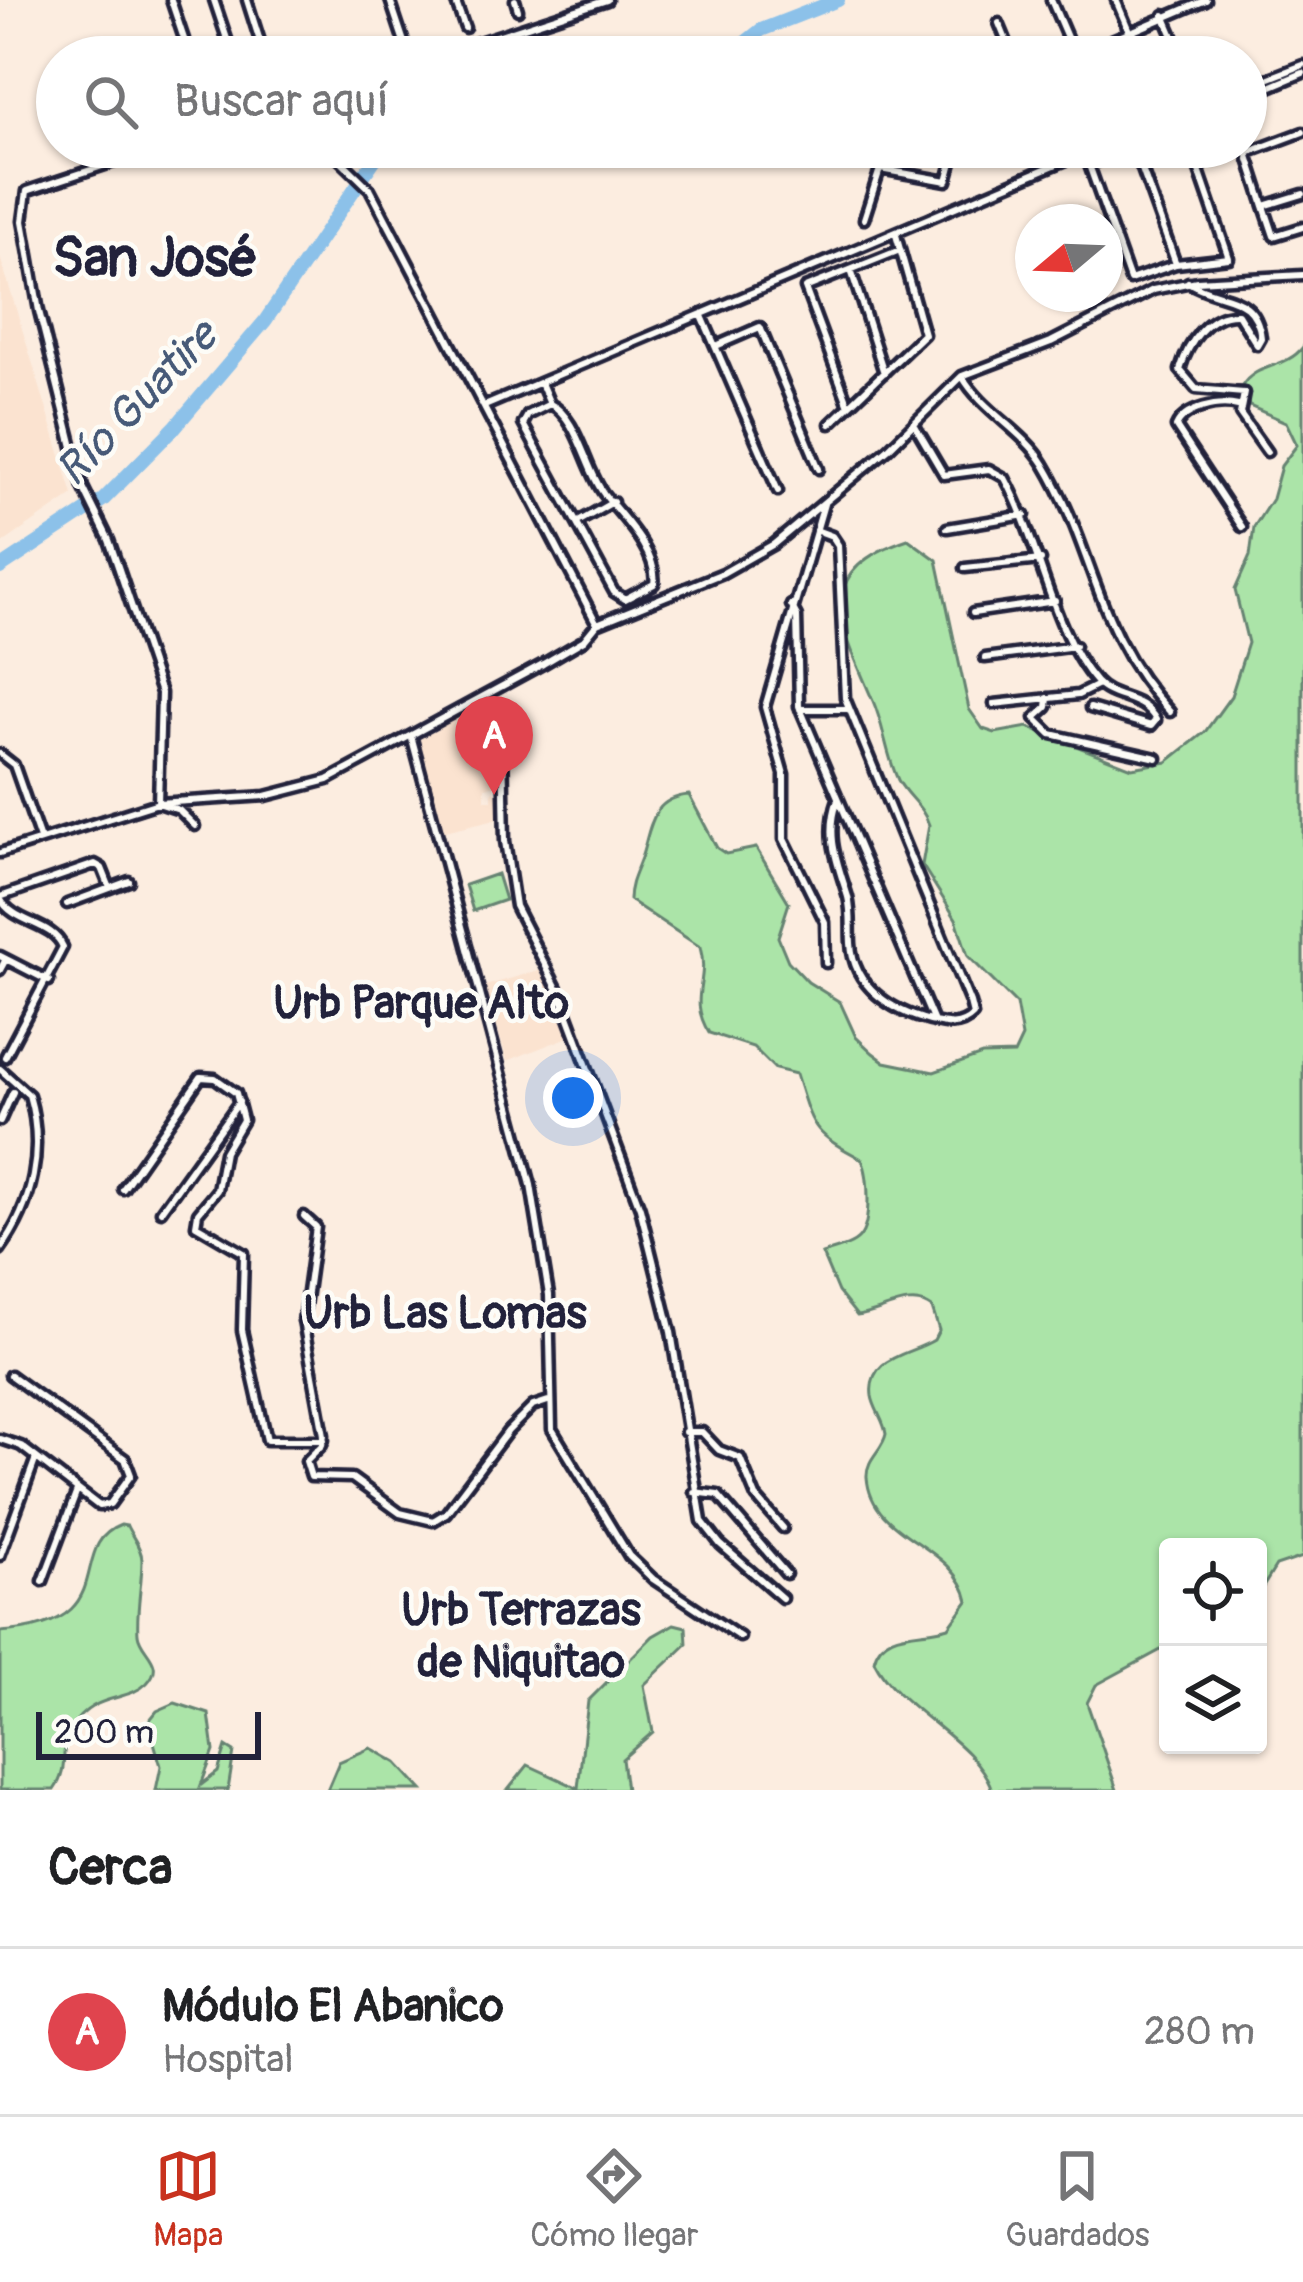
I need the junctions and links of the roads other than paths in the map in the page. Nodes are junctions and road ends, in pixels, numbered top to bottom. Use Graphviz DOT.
graph roads {
  1 [pos="172,0"];
  2 [pos="214,0"];
  3 [pos="247,0"];
  4 [pos="390,0"];
  5 [pos="455,0"];
  6 [pos="515,0"];
  7 [pos="607,0"];
  8 [pos="1051,0"];
  9 [pos="1116,0"];
  10 [pos="1206,0"];
  11 [pos="1182,4"];
  12 [pos="518,10"];
  13 [pos="1165,15"];
  14 [pos="999,23"];
  15 [pos="465,28"];
  16 [pos="1130,31"];
  17 [pos="183,36"];
  18 [pos="226,36"];
  19 [pos="259,36"];
  20 [pos="402,36"];
  21 [pos="497,36"];
  22 [pos="1004,36"];
  23 [pos="1066,36"];
  24 [pos="1119,36"];
  25 [pos="1174,36"];
  26 [pos="1303,69"];
  27 [pos="1267,80"];
  28 [pos="1267,87"];
  29 [pos="1303,132"];
  30 [pos="1267,143"];
  31 [pos="95,168"];
  32 [pos="350,168"];
  33 [pos="950,168"];
  34 [pos="1049,168"];
  35 [pos="1090,168"];
  36 [pos="1141,168"];
  37 [pos="1198,168"];
  38 [pos="1252,168"];
  39 [pos="1303,194"];
  40 [pos="1264,206"];
  41 [pos="864,219"];
  42 [pos="1303,227"];
  43 [pos="896,235"];
  44 [pos="900,250"];
  45 [pos="1176,264"];
  46 [pos="850,270"];
  47 [pos="1303,275"];
  48 [pos="1188,282"];
  49 [pos="703,316"];
  50 [pos="716,346"];
  51 [pos="884,373"];
  52 [pos="962,376"];
  53 [pos="542,382"];
  54 [pos="550,404"];
  55 [pos="487,405"];
  56 [pos="849,406"];
  57 [pos="1238,406"];
  58 [pos="830,424"];
  59 [pos="914,424"];
  60 [pos="1267,452"];
  61 [pos="819,469"];
  62 [pos="778,491"];
  63 [pos="825,501"];
  64 [pos="614,502"];
  65 [pos="1025,515"];
  66 [pos="578,522"];
  67 [pos="1242,527"];
  68 [pos="947,529"];
  69 [pos="816,530"];
  70 [pos="1041,560"];
  71 [pos="965,568"];
  72 [pos="1055,601"];
  73 [pos="791,604"];
  74 [pos="973,614"];
  75 [pos="597,624"];
  76 [pos="1076,646"];
  77 [pos="985,658"];
  78 [pos="1098,685"];
  79 [pos="1048,698"];
  80 [pos="479,699"];
  81 [pos="994,704"];
  82 [pos="1090,708"];
  83 [pos="848,709"];
  84 [pos="800,710"];
  85 [pos="1170,712"];
  86 [pos="412,740"];
  87 [pos="0,754"];
  88 [pos="1157,758"];
  89 [pos="838,799"];
  90 [pos="158,803"];
  91 [pos="195,826"];
  92 [pos="40,839"];
  93 [pos="0,854"];
  94 [pos="129,881"];
  95 [pos="110,888"];
  96 [pos="0,897"];
  97 [pos="68,904"];
  98 [pos="3,958"];
  99 [pos="826,963"];
  100 [pos="0,970"];
  101 [pos="49,981"];
  102 [pos="934,1022"];
  103 [pos="4,1057"];
  104 [pos="0,1069"];
  105 [pos="14,1092"];
  106 [pos="240,1101"];
  107 [pos="0,1121"];
  108 [pos="123,1189"];
  109 [pos="161,1211"];
  110 [pos="304,1216"];
  111 [pos="0,1250"];
  112 [pos="10,1375"];
  113 [pos="548,1401"];
  114 [pos="685,1432"];
  115 [pos="0,1439"];
  116 [pos="324,1440"];
  117 [pos="37,1457"];
  118 [pos="76,1491"];
  119 [pos="694,1492"];
  120 [pos="783,1528"];
  121 [pos="0,1556"];
  122 [pos="786,1574"];
  123 [pos="43,1581"];
  124 [pos="782,1598"];
  125 [pos="740,1637"];
  1 -- 17 [label="street"];
  2 -- 18 [label="street"];
  3 -- 19 [label="street"];
  4 -- 20 [label="street"];
  5 -- 15 [label="street"];
  6 -- 12 [label="street"];
  7 -- 21 [label="street"];
  8 -- 23 [label="street"];
  9 -- 16 [label="street"];
  10 -- 11 [label="street"];
  11 -- 13 [label="street"];
  13 -- 16 [label="street"];
  13 -- 25 [label="street"];
  14 -- 22 [label="street"];
  16 -- 24 [label="street"];
  26 -- 27 [label="street"];
  26 -- 28 [label="street"];
  29 -- 30 [label="street"];
  31 -- 90 [label="street"];
  32 -- 55 [label="street"];
  33 -- 41 [label="street"];
  34 -- 43 [label="street"];
  35 -- 45 [label="street"];
  36 -- 45 [label="street"];
  37 -- 45 [label="street"];
  38 -- 40 [label="street"];
  39 -- 40 [label="street"];
  40 -- 42 [label="street"];
  43 -- 44 [label="street"];
  43 -- 49 [label="street"];
  44 -- 46 [label="street"];
  44 -- 51 [label="street"];
  46 -- 51 [label="street"];
  46 -- 56 [label="street"];
  47 -- 48 [label="street"];
  48 -- 52 [label="street"];
  48 -- 57 [label="street"];
  49 -- 50 [label="street"];
  49 -- 53 [label="street"];
  50 -- 61 [label="street"];
  50 -- 62 [label="street"];
  51 -- 56 [label="street"];
  52 -- 59 [label="street"];
  52 -- 85 [label="street"];
  53 -- 54 [label="street"];
  53 -- 55 [label="street"];
  54 -- 64 [label="street"];
  54 -- 66 [label="street"];
  55 -- 75 [label="street"];
  56 -- 58 [label="street"];
  57 -- 60 [label="street"];
  57 -- 67 [label="street"];
  59 -- 63 [label="street"];
  59 -- 65 [label="street"];
  63 -- 69 [label="street"];
  63 -- 75 [label="street"];
  64 -- 66 [label="street"];
  64 -- 66 [label="street"];
  65 -- 68 [label="street"];
  65 -- 70 [label="street"];
  69 -- 73 [label="street"];
  69 -- 83 [label="street"];
  70 -- 71 [label="street"];
  70 -- 72 [label="street"];
  72 -- 74 [label="street"];
  72 -- 76 [label="street"];
  73 -- 84 [label="street"];
  73 -- 99 [label="street"];
  75 -- 80 [label="street"];
  76 -- 77 [label="street"];
  76 -- 78 [label="street"];
  78 -- 79 [label="street"];
  78 -- 82 [label="street"];
  79 -- 81 [label="street"];
  79 -- 88 [label="street"];
  80 -- 86 [label="street"];
  80 -- 114 [label="street"];
  83 -- 84 [label="street"];
  83 -- 102 [label="street"];
  84 -- 89 [label="street"];
  86 -- 90 [label="street"];
  86 -- 113 [label="street"];
  87 -- 92 [label="street"];
  89 -- 102 [label="street"];
  89 -- 102 [label="street"];
  90 -- 91 [label="street"];
  90 -- 92 [label="street"];
  92 -- 93 [label="street"];
  94 -- 95 [label="street"];
  95 -- 96 [label="street"];
  95 -- 97 [label="street"];
  96 -- 101 [label="street"];
  98 -- 100 [label="street"];
  98 -- 101 [label="street"];
  101 -- 103 [label="street"];
  104 -- 111 [label="street"];
  105 -- 107 [label="street"];
  106 -- 108 [label="street"];
  106 -- 109 [label="street"];
  106 -- 116 [label="street"];
  110 -- 116 [label="street"];
  112 -- 118 [label="street"];
  113 -- 116 [label="street"];
  113 -- 125 [label="street"];
  114 -- 119 [label="street"];
  114 -- 120 [label="street"];
  115 -- 117 [label="street"];
  117 -- 118 [label="street"];
  117 -- 121 [label="street"];
  118 -- 123 [label="street"];
  119 -- 122 [label="street"];
  119 -- 124 [label="street"];
}
